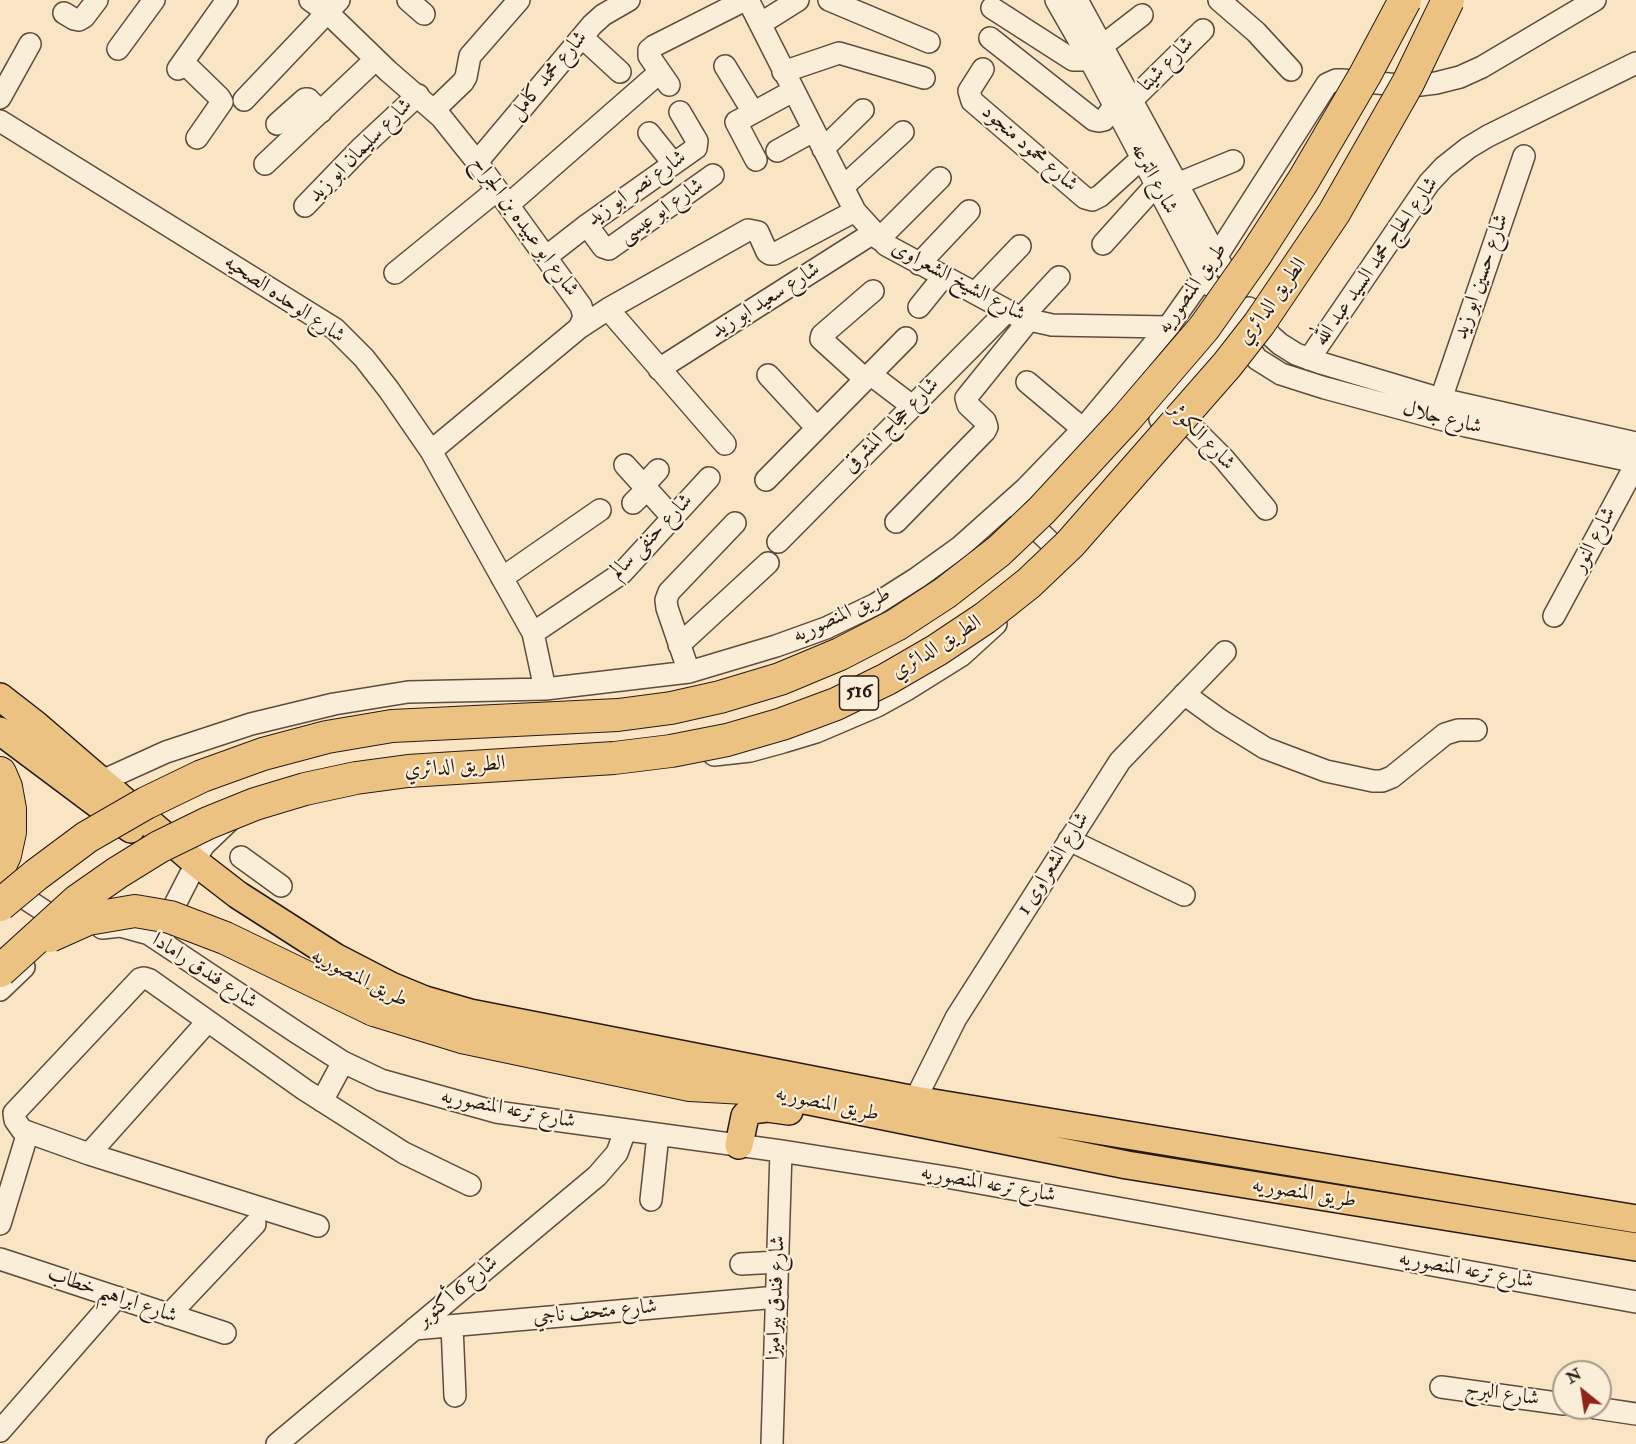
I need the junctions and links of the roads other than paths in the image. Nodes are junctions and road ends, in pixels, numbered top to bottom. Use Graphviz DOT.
graph roads {
  1 [pos="97,0"];
  2 [pos="154,0"];
  3 [pos="228,0"];
  4 [pos="310,0"];
  5 [pos="408,0"];
  6 [pos="519,0"];
  7 [pos="629,0"];
  8 [pos="747,0"];
  9 [pos="798,0"];
  10 [pos="829,0"];
  11 [pos="1056,0"];
  12 [pos="1077,0"];
  13 [pos="1219,0"];
  14 [pos="1405,0"];
  15 [pos="1448,0"];
  16 [pos="1595,0"];
  17 [pos="333,6"];
  18 [pos="992,8"];
  19 [pos="64,14"];
  20 [pos="424,14"];
  21 [pos="1142,15"];
  22 [pos="760,24"];
  23 [pos="1203,30"];
  24 [pos="582,36"];
  25 [pos="990,38"];
  26 [pos="929,42"];
  27 [pos="30,44"];
  28 [pos="118,49"];
  29 [pos="1095,51"];
  30 [pos="375,60"];
  31 [pos="1636,63"];
  32 [pos="724,66"];
  33 [pos="983,69"];
  34 [pos="1291,70"];
  35 [pos="620,72"];
  36 [pos="924,78"];
  37 [pos="788,81"];
  38 [pos="418,95"];
  39 [pos="0,98"];
  40 [pos="244,100"];
  41 [pos="1123,103"];
  42 [pos="434,110"];
  43 [pos="863,110"];
  44 [pos="321,112"];
  45 [pos="680,112"];
  46 [pos="753,112"];
  47 [pos="0,121"];
  48 [pos="277,124"];
  49 [pos="903,132"];
  50 [pos="649,133"];
  51 [pos="197,138"];
  52 [pos="818,140"];
  53 [pos="777,151"];
  54 [pos="1524,156"];
  55 [pos="1142,158"];
  56 [pos="756,160"];
  57 [pos="1233,161"];
  58 [pos="477,162"];
  59 [pos="673,163"];
  60 [pos="265,164"];
  61 [pos="713,175"];
  62 [pos="940,178"];
  63 [pos="1167,185"];
  64 [pos="843,187"];
  65 [pos="502,197"];
  66 [pos="305,206"];
  67 [pos="855,211"];
  68 [pos="969,211"];
  69 [pos="587,225"];
  70 [pos="876,236"];
  71 [pos="1103,244"];
  72 [pos="1020,246"];
  73 [pos="546,257"];
  74 [pos="1217,257"];
  75 [pos="919,264"];
  76 [pos="395,273"];
  77 [pos="944,276"];
  78 [pos="1204,276"];
  79 [pos="1059,277"];
  80 [pos="873,291"];
  81 [pos="975,293"];
  82 [pos="919,307"];
  83 [pos="1250,308"];
  84 [pos="608,309"];
  85 [pos="1019,316"];
  86 [pos="1234,326"];
  87 [pos="1168,327"];
  88 [pos="579,328"];
  89 [pos="1271,336"];
  90 [pos="906,338"];
  91 [pos="1255,356"];
  92 [pos="1309,359"];
  93 [pos="659,369"];
  94 [pos="1134,369"];
  95 [pos="768,375"];
  96 [pos="868,377"];
  97 [pos="1027,382"];
  98 [pos="1441,399"];
  99 [pos="912,406"];
  100 [pos="1171,406"];
  101 [pos="817,428"];
  102 [pos="1083,429"];
  103 [pos="1558,435"];
  104 [pos="1636,443"];
  105 [pos="725,444"];
  106 [pos="431,451"];
  107 [pos="1636,463"];
  108 [pos="626,465"];
  109 [pos="709,478"];
  110 [pos="766,480"];
  111 [pos="1009,503"];
  112 [pos="1266,509"];
  113 [pos="600,510"];
  114 [pos="673,518"];
  115 [pos="896,522"];
  116 [pos="735,523"];
  117 [pos="778,542"];
  118 [pos="1056,548"];
  119 [pos="768,563"];
  120 [pos="502,578"];
  121 [pos="1554,616"];
  122 [pos="533,633"];
  123 [pos="679,645"];
  124 [pos="1225,652"];
  125 [pos="688,672"];
  126 [pos="545,688"];
  127 [pos="1184,694"];
  128 [pos="0,697"];
  129 [pos="0,730"];
  130 [pos="1476,730"];
  131 [pos="0,773"];
  132 [pos="92,786"];
  133 [pos="1069,840"];
  134 [pos="0,866"];
  135 [pos="192,868"];
  136 [pos="0,882"];
  137 [pos="281,886"];
  138 [pos="1184,895"];
  139 [pos="234,900"];
  140 [pos="0,905"];
  141 [pos="78,932"];
  142 [pos="158,939"];
  143 [pos="7,964"];
  144 [pos="0,990"];
  145 [pos="208,1021"];
  146 [pos="343,1062"];
  147 [pos="745,1089"];
  148 [pos="915,1100"];
  149 [pos="322,1101"];
  150 [pos="879,1116"];
  151 [pos="625,1131"];
  152 [pos="28,1132"];
  153 [pos="658,1135"];
  154 [pos="739,1145"];
  155 [pos="781,1151"];
  156 [pos="89,1154"];
  157 [pos="470,1185"];
  158 [pos="1488,1195"];
  159 [pos="651,1200"];
  160 [pos="1636,1219"];
  161 [pos="1483,1223"];
  162 [pos="0,1224"];
  163 [pos="255,1224"];
  164 [pos="318,1226"];
  165 [pos="1636,1247"];
  166 [pos="0,1259"];
  167 [pos="778,1262"];
  168 [pos="741,1264"];
  169 [pos="117,1297"];
  170 [pos="777,1297"];
  171 [pos="1636,1302"];
  172 [pos="169,1315"];
  173 [pos="452,1326"];
  174 [pos="414,1329"];
  175 [pos="225,1333"];
  176 [pos="1441,1387"];
  177 [pos="455,1396"];
  178 [pos="1552,1402"];
  179 [pos="1612,1410"];
  180 [pos="1636,1414"];
  181 [pos="0,1431"];
  182 [pos="277,1444"];
  183 [pos="772,1444"];
  1 -- 19 [label="street"];
  2 -- 28 [label="street"];
  3 -- 51 [label="street"];
  4 -- 17 [label="street, شارع ابو عبيده بن الجراح"];
  5 -- 20 [label="street"];
  6 -- 42 [label="street"];
  7 -- 24 [label="street, شارع محمد كامل"];
  8 -- 22 [label="street, شارع الشيخ الشعراوى"];
  8 -- 65 [label="street"];
  9 -- 22 [label="street"];
  10 -- 26 [label="street"];
  11 -- 29 [label="street, شارع الترعه"];
  12 -- 29 [label="street, شارع الترعه"];
  13 -- 34 [label="street"];
  14 -- 140 [label="highway, الطريق الدائري / 516, bridge"];
  15 -- 143 [label="highway, الطريق الدائري / 516, bridge"];
  16 -- 74 [label="street, طريق المنصوريه"];
  17 -- 30 [label="street, شارع ابو عبيده بن الجراح"];
  17 -- 40 [label="street"];
  18 -- 29 [label="street"];
  21 -- 29 [label="street"];
  22 -- 37 [label="street, شارع الشيخ الشعراوى"];
  23 -- 41 [label="street, شارع شيتا"];
  24 -- 35 [label="street"];
  24 -- 58 [label="street, شارع محمد كامل"];
  25 -- 41 [label="street, شارع شيتا"];
  27 -- 39 [label="street"];
  29 -- 41 [label="street, شارع الترعه"];
  30 -- 38 [label="street, شارع ابو عبيده بن الجراح"];
  30 -- 44 [label="street"];
  31 -- 92 [label="street, شارع الحاج محمد السيد عبد الله"];
  32 -- 46 [label="street"];
  33 -- 55 [label="street, شارع محمود منجود"];
  36 -- 37 [label="street"];
  37 -- 46 [label="street"];
  37 -- 52 [label="street, شارع الشيخ الشعراوى"];
  38 -- 42 [label="street, شارع ابو عبيده بن الجراح"];
  38 -- 66 [label="street, شارع سليمان ابو زيد"];
  41 -- 55 [label="street, شارع الترعه"];
  41 -- 63 [label="street, شارع الترعه"];
  42 -- 58 [label="street, شارع ابو عبيده بن الجراح"];
  43 -- 52 [label="street"];
  44 -- 48 [label="street"];
  44 -- 60 [label="street"];
  45 -- 59 [label="street, شارع نصر ابو زيد"];
  46 -- 56 [label="street"];
  47 -- 106 [label="street, شارع الوحده الصحيه"];
  49 -- 64 [label="street"];
  50 -- 59 [label="street"];
  52 -- 53 [label="street"];
  52 -- 64 [label="street, شارع الشيخ الشعراوى"];
  54 -- 98 [label="street, شارع حسين ابو زيد"];
  55 -- 63 [label="street, شارع الترعه"];
  57 -- 63 [label="street"];
  58 -- 65 [label="street, شارع ابو عبيده بن الجراح"];
  59 -- 69 [label="street, شارع نصر ابو زيد"];
  61 -- 69 [label="street, شارع ابو عيسى"];
  62 -- 70 [label="street, شارع سعيد ابو زيد"];
  63 -- 71 [label="street"];
  63 -- 74 [label="street, شارع الترعه"];
  63 -- 78 [label="street, شارع الترعه"];
  64 -- 67 [label="street, شارع الشيخ الشعراوى"];
  65 -- 73 [label="street, شارع ابو عبيده بن الجراح"];
  65 -- 76 [label="street"];
  67 -- 70 [label="street, شارع الشيخ الشعراوى"];
  67 -- 84 [label="street"];
  68 -- 75 [label="street"];
  69 -- 73 [label="street, شارع نصر ابو زيد"];
  70 -- 75 [label="street, شارع الشيخ الشعراوى"];
  70 -- 93 [label="street, شارع سعيد ابو زيد"];
  72 -- 81 [label="street"];
  73 -- 88 [label="street, شارع ابو عبيده بن الجراح"];
  74 -- 78 [label="street, طريق المنصوريه"];
  74 -- 83 [label="street, شارع الترعه"];
  75 -- 77 [label="street, شارع الشيخ الشعراوى"];
  77 -- 81 [label="street, شارع الشيخ الشعراوى"];
  77 -- 82 [label="street"];
  78 -- 86 [label="street, شارع الترعه"];
  78 -- 87 [label="street, طريق المنصوريه"];
  79 -- 85 [label="street"];
  80 -- 96 [label="street"];
  81 -- 85 [label="street, شارع الشيخ الشعراوى"];
  83 -- 86 [label="street"];
  83 -- 89 [label="street, شارع الترعه"];
  84 -- 88 [label="street"];
  84 -- 93 [label="street"];
  85 -- 87 [label="street, شارع الشيخ الشعراوى"];
  85 -- 99 [label="street, شارع حجاج المشرقى"];
  85 -- 115 [label="street"];
  86 -- 91 [label="street, شارع الترعه"];
  86 -- 100 [label="street"];
  87 -- 94 [label="street, طريق المنصوريه"];
  88 -- 106 [label="street, شارع ابو عبيده بن الجراح"];
  89 -- 91 [label="street"];
  89 -- 92 [label="street, شارع جلال"];
  90 -- 96 [label="street"];
  91 -- 103 [label="street, شارع جلال"];
  92 -- 98 [label="street, شارع جلال"];
  93 -- 105 [label="street"];
  94 -- 100 [label="street, شارع الكوثر"];
  94 -- 102 [label="street, طريق المنصوريه"];
  95 -- 101 [label="street"];
  96 -- 99 [label="street"];
  96 -- 101 [label="street"];
  97 -- 102 [label="street"];
  98 -- 103 [label="street, شارع جلال"];
  99 -- 117 [label="street, شارع حجاج المشرقى"];
  100 -- 112 [label="street, شارع الكوثر"];
  100 -- 118 [label="street"];
  101 -- 110 [label="street"];
  102 -- 111 [label="street, طريق المنصوريه"];
  103 -- 104 [label="street, شارع جلال"];
  103 -- 107 [label="street, شارع جلال"];
  106 -- 120 [label="street, شارع الوحده الصحيه"];
  107 -- 121 [label="street, شارع النور"];
  108 -- 114 [label="street"];
  109 -- 114 [label="street, شارع حنفى سالم"];
  111 -- 118 [label="street"];
  111 -- 125 [label="street, طريق المنصوريه"];
  113 -- 120 [label="street"];
  114 -- 122 [label="street, شارع حنفى سالم"];
  116 -- 123 [label="street"];
  118 -- 135 [label="street"];
  119 -- 123 [label="street"];
  120 -- 122 [label="street, شارع الوحده الصحيه"];
  122 -- 126 [label="street, شارع الوحده الصحيه"];
  123 -- 125 [label="street"];
  124 -- 127 [label="street, شارع الشعراوى 1"];
  125 -- 126 [label="street, طريق المنصوريه"];
  126 -- 132 [label="street, طريق المنصوريه"];
  127 -- 130 [label="street"];
  127 -- 133 [label="street, شارع الشعراوى 1"];
  128 -- 132 [label="main road, طريق المنصوريه"];
  129 -- 132 [label="main road, طريق المنصوريه"];
  131 -- 134 [label="highway"];
  132 -- 135 [label="main road, طريق المنصوريه"];
  133 -- 138 [label="street"];
  133 -- 148 [label="street, شارع الشعراوى 1"];
  135 -- 139 [label="main road, طريق المنصوريه"];
  135 -- 142 [label="street"];
  136 -- 141 [label="street"];
  137 -- 139 [label="street"];
  139 -- 147 [label="main road, طريق المنصوريه"];
  139 -- 148 [label="main road, طريق المنصوريه"];
  141 -- 142 [label="street, شارع فندق رامادا"];
  141 -- 144 [label="street, شارع فندق رامادا"];
  142 -- 146 [label="street, شارع فندق رامادا"];
  143 -- 147 [label="highway, bridge"];
  145 -- 149 [label="street"];
  145 -- 152 [label="street"];
  145 -- 156 [label="street"];
  146 -- 149 [label="street"];
  146 -- 151 [label="street, شارع ترعه المنصوريه"];
  147 -- 150 [label="main road, طريق المنصوريه"];
  148 -- 158 [label="main road, طريق المنصوريه"];
  149 -- 157 [label="street"];
  150 -- 154 [label="main road"];
  150 -- 161 [label="main road, طريق المنصوريه"];
  151 -- 153 [label="street, شارع ترعه المنصوريه"];
  151 -- 174 [label="street, شارع 6 أكتوبر"];
  152 -- 156 [label="street"];
  152 -- 162 [label="street"];
  153 -- 154 [label="street, شارع ترعه المنصوريه"];
  153 -- 159 [label="street"];
  154 -- 155 [label="street, شارع ترعه المنصوريه"];
  155 -- 167 [label="street, شارع فندق بيراميزا"];
  155 -- 171 [label="street, شارع ترعه المنصوريه"];
  156 -- 164 [label="street"];
  158 -- 160 [label="main road, طريق المنصوريه"];
  158 -- 161 [label="main road"];
  161 -- 165 [label="main road, طريق المنصوريه"];
  163 -- 172 [label="street"];
  166 -- 169 [label="street, شارع ابراهيم خطاب"];
  167 -- 168 [label="street"];
  167 -- 170 [label="street, شارع فندق بيراميزا"];
  169 -- 172 [label="street, شارع ابراهيم خطاب"];
  169 -- 181 [label="street"];
  170 -- 173 [label="street, شارع متحف ناجي"];
  170 -- 183 [label="street, شارع فندق بيراميزا"];
  172 -- 175 [label="street, شارع ابراهيم خطاب"];
  173 -- 174 [label="street, شارع متحف ناجي"];
  173 -- 177 [label="street"];
  174 -- 182 [label="street, شارع 6 أكتوبر"];
  176 -- 178 [label="street, شارع البرج"];
  179 -- 180 [label="street"];
}
